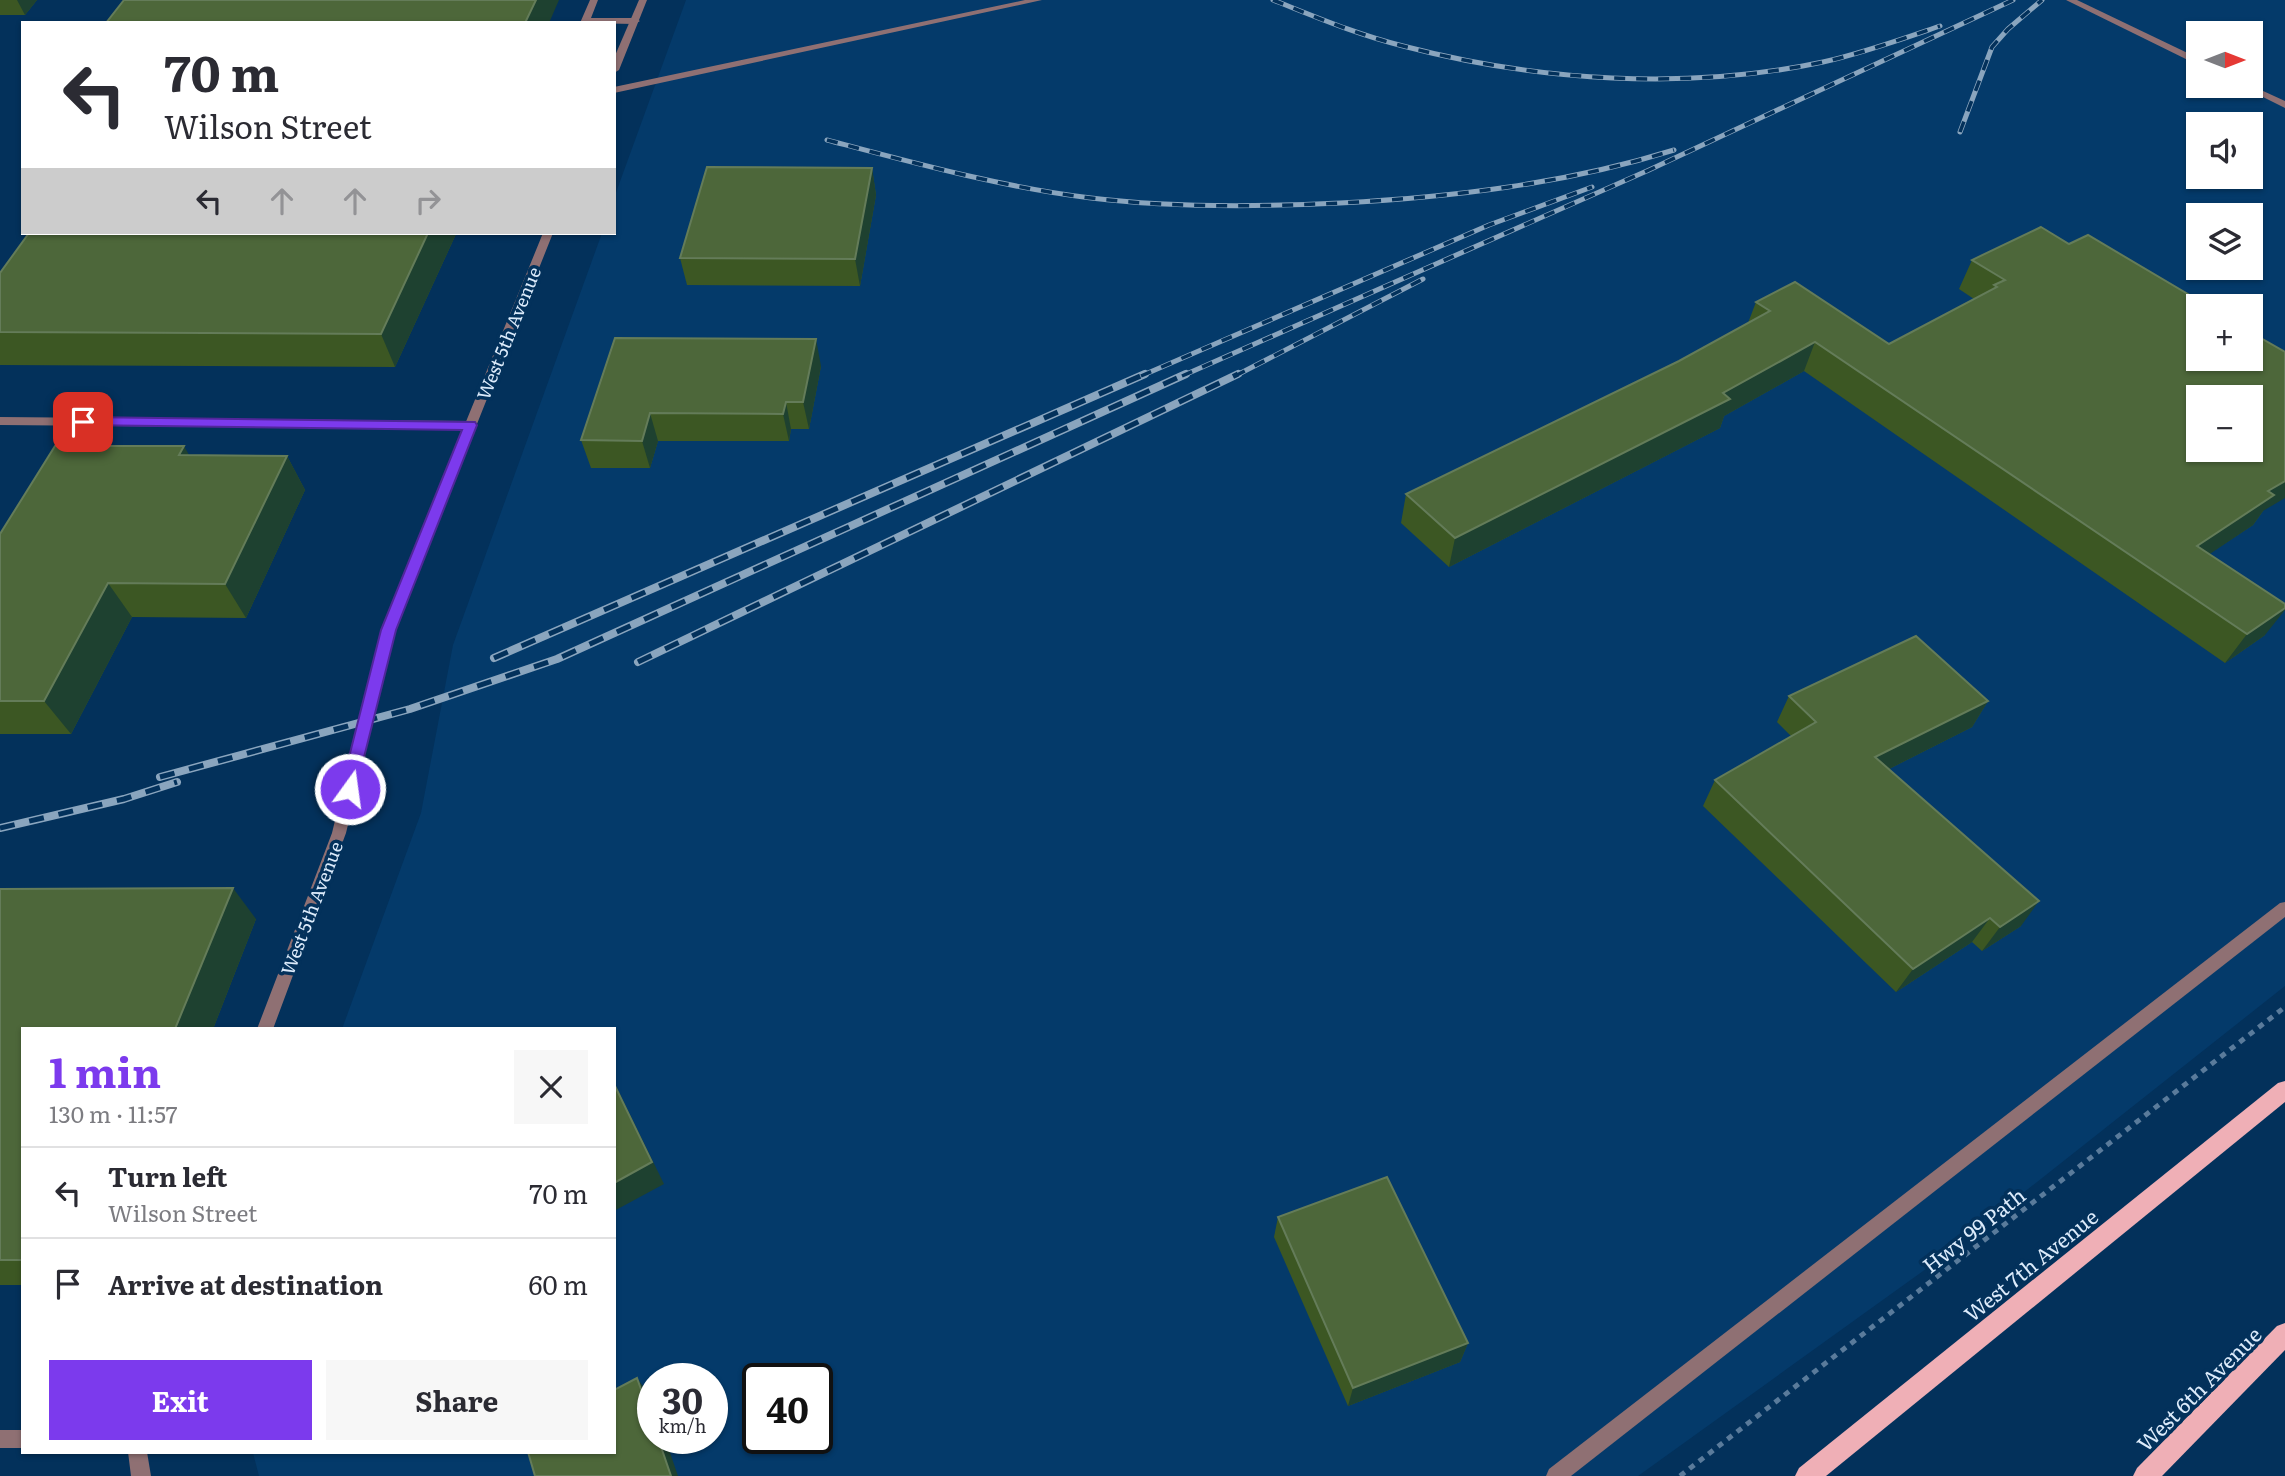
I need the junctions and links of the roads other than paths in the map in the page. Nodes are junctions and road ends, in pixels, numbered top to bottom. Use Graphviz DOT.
graph roads {
  1 [pos="593,0"];
  2 [pos="643,0"];
  3 [pos="1038,0"];
  4 [pos="2070,0"];
  5 [pos="584,21"];
  6 [pos="616,21"];
  7 [pos="635,21"];
  8 [pos="2186,56"];
  9 [pos="616,65"];
  10 [pos="616,90"];
  11 [pos="2263,94"];
  12 [pos="2285,105"];
  13 [pos="547,235"];
  14 [pos="0,421"];
  15 [pos="470,425"];
  16 [pos="2285,908"];
  17 [pos="266,1027"];
  18 [pos="2285,1090"];
  19 [pos="2285,1334"];
  20 [pos="0,1439"];
  21 [pos="21,1439"];
  22 [pos="137,1454"];
  23 [pos="141,1476"];
  24 [pos="1556,1476"];
  25 [pos="1807,1476"];
  26 [pos="2145,1476"];
  1 -- 5 [label="street"];
  2 -- 7 [label="street"];
  3 -- 10 [label="street"];
  4 -- 8 [label="street"];
  6 -- 7 [label="street"];
  7 -- 9 [label="street"];
  11 -- 12 [label="street"];
  13 -- 15 [label="street, West 5th Avenue"];
  14 -- 15 [label="street"];
  15 -- 17 [label="street, West 5th Avenue"];
  16 -- 24 [label="street"];
  18 -- 25 [label="main road, West 7th Avenue"];
  19 -- 26 [label="main road, West 6th Avenue"];
  20 -- 21 [label="street"];
  22 -- 23 [label="street"];
}
